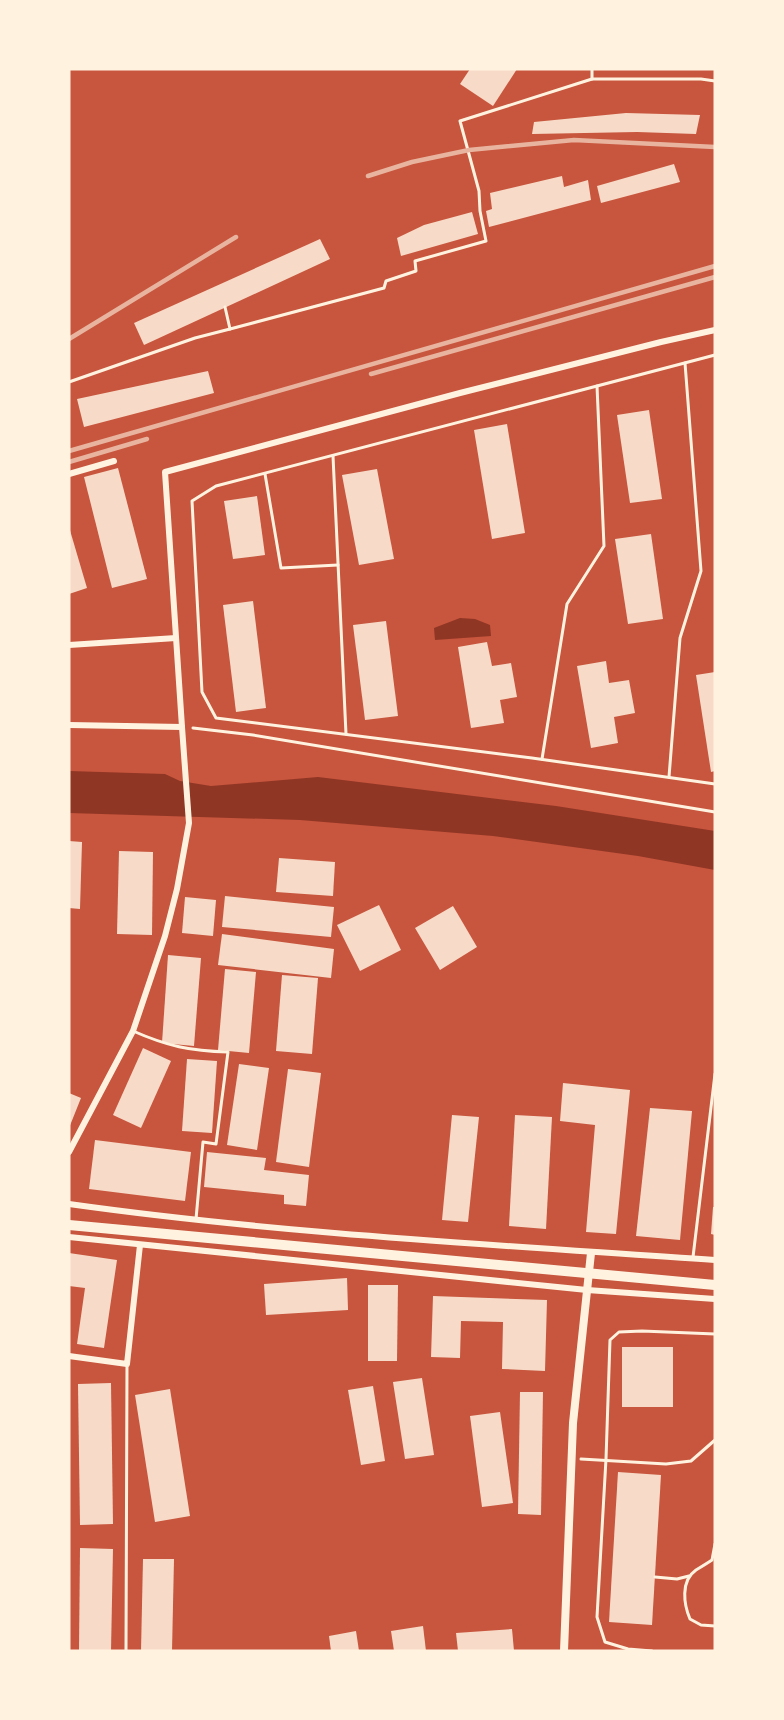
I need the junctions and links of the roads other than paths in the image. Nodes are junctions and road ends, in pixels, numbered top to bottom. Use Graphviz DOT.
graph roads {
  1 [pos="592,69"];
  2 [pos="592,80"];
  3 [pos="715,81"];
  4 [pos="225,307"];
  5 [pos="230,329"];
  6 [pos="715,330"];
  7 [pos="715,355"];
  8 [pos="685,363"];
  9 [pos="69,382"];
  10 [pos="597,386"];
  11 [pos="333,456"];
  12 [pos="114,461"];
  13 [pos="69,474"];
  14 [pos="265,474"];
  15 [pos="338,565"];
  16 [pos="176,638"];
  17 [pos="69,645"];
  18 [pos="69,724"];
  19 [pos="182,727"];
  20 [pos="346,734"];
  21 [pos="542,759"];
  22 [pos="669,777"];
  23 [pos="715,784"];
  24 [pos="133,1031"];
  25 [pos="715,1074"];
  26 [pos="69,1152"];
  27 [pos="69,1204"];
  28 [pos="196,1220"];
  29 [pos="69,1226"];
  30 [pos="69,1237"];
  31 [pos="140,1245"];
  32 [pos="591,1253"];
  33 [pos="693,1259"];
  34 [pos="715,1260"];
  35 [pos="589,1274"];
  36 [pos="715,1285"];
  37 [pos="587,1290"];
  38 [pos="715,1299"];
  39 [pos="69,1356"];
  40 [pos="127,1364"];
  41 [pos="126,1651"];
  42 [pos="564,1651"];
  1 -- 2 [label="lane"];
  2 -- 3 [label="lane"];
  2 -- 5 [label="lane"];
  4 -- 5 [label="lane"];
  5 -- 9 [label="lane"];
  6 -- 16 [label="street"];
  7 -- 8 [label="lane"];
  8 -- 10 [label="lane"];
  8 -- 22 [label="lane"];
  10 -- 11 [label="lane"];
  10 -- 21 [label="lane"];
  11 -- 14 [label="lane"];
  11 -- 15 [label="lane"];
  12 -- 13 [label="street"];
  14 -- 15 [label="lane"];
  14 -- 20 [label="lane"];
  15 -- 20 [label="lane"];
  16 -- 17 [label="street"];
  16 -- 19 [label="street"];
  18 -- 19 [label="street"];
  19 -- 24 [label="street"];
  20 -- 21 [label="lane"];
  21 -- 22 [label="lane"];
  22 -- 23 [label="lane"];
  24 -- 26 [label="street"];
  24 -- 28 [label="lane"];
  25 -- 33 [label="lane"];
  27 -- 28 [label="street"];
  28 -- 32 [label="street"];
  29 -- 35 [label="main road"];
  30 -- 31 [label="street"];
  31 -- 37 [label="street"];
  31 -- 40 [label="street"];
  32 -- 33 [label="street"];
  32 -- 35 [label="street"];
  33 -- 34 [label="street"];
  35 -- 36 [label="main road"];
  35 -- 37 [label="street"];
  37 -- 38 [label="street"];
  37 -- 42 [label="street"];
  39 -- 40 [label="street"];
  40 -- 41 [label="lane"];
}
